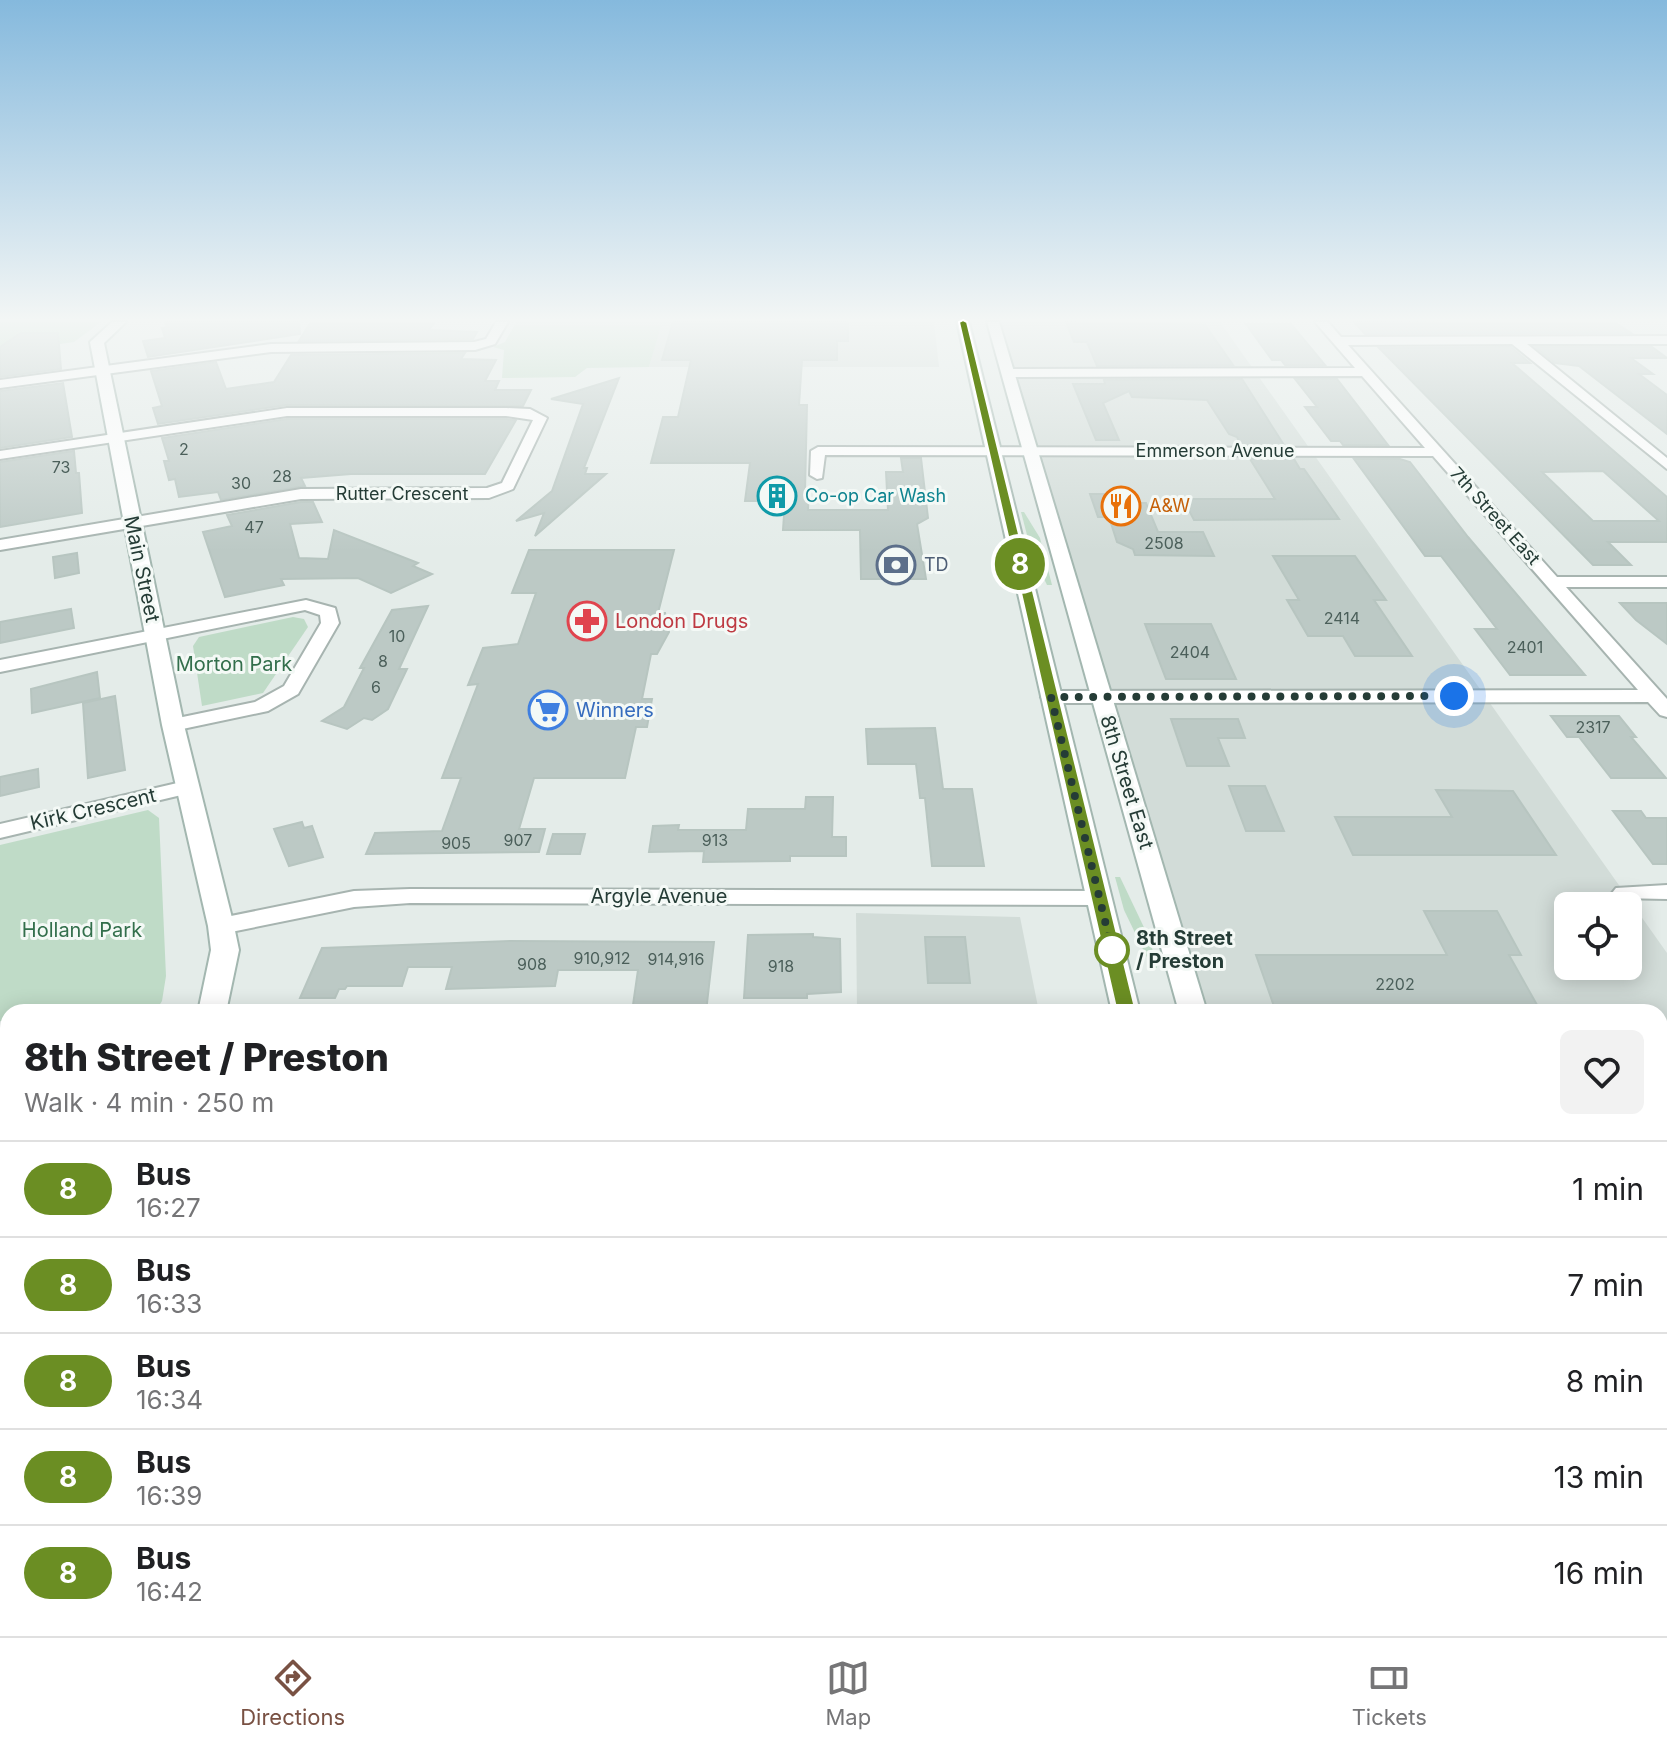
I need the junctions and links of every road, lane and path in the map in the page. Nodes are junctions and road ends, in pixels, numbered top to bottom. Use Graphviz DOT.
graph roads {
  1 [pos="108,398"];
  2 [pos="981,398"];
  3 [pos="1015,398"];
  4 [pos="1389,398"];
  5 [pos="1586,398"];
  6 [pos="116,438"];
  7 [pos="994,451"];
  8 [pos="1029,451"];
  9 [pos="1437,452"];
  10 [pos="0,455"];
  11 [pos="1667,465"];
  12 [pos="817,475"];
  13 [pos="132,524"];
  14 [pos="0,545"];
  15 [pos="1554,582"];
  16 [pos="1667,582"];
  17 [pos="156,636"];
  18 [pos="0,666"];
  19 [pos="1100,696"];
  20 [pos="1051,697"];
  21 [pos="1660,704"];
  22 [pos="173,725"];
  23 [pos="186,787"];
  24 [pos="0,831"];
  25 [pos="1667,892"];
  26 [pos="1642,893"];
  27 [pos="1099,898"];
  28 [pos="221,926"];
  29 [pos="214,1004"];
  30 [pos="1124,1004"];
  31 [pos="1191,1004"];
  1 -- 6 [label="main road, Main Street"];
  2 -- 7 [label="main road"];
  3 -- 8 [label="main road, 8th Street East"];
  4 -- 9 [label="street, 7th Street East"];
  5 -- 11 [label="street"];
  6 -- 10 [label="street"];
  6 -- 13 [label="main road, Main Street"];
  6 -- 13 [label="street, Rutter Crescent"];
  7 -- 8 [label="street, Emmerson Avenue"];
  7 -- 12 [label="street, Emmerson Avenue"];
  7 -- 20 [label="main road"];
  8 -- 9 [label="street, Emmerson Avenue"];
  8 -- 19 [label="main road, 8th Street East"];
  9 -- 15 [label="street, 7th Street East"];
  13 -- 14 [label="street"];
  13 -- 17 [label="main road, Main Street"];
  15 -- 16 [label="street"];
  15 -- 21 [label="street, 7th Street East"];
  17 -- 18 [label="street"];
  17 -- 22 [label="main road, Main Street"];
  17 -- 22 [label="street"];
  19 -- 20 [label="street"];
  19 -- 21 [label="street"];
  19 -- 31 [label="main road, 8th Street East"];
  20 -- 27 [label="main road"];
  22 -- 23 [label="main road, Main Street"];
  23 -- 24 [label="street, Kirk Crescent"];
  23 -- 28 [label="main road, Main Street"];
  25 -- 26 [label="street"];
  27 -- 28 [label="street, Argyle Avenue"];
  27 -- 30 [label="main road"];
  28 -- 29 [label="main road, Main Street"];
}
